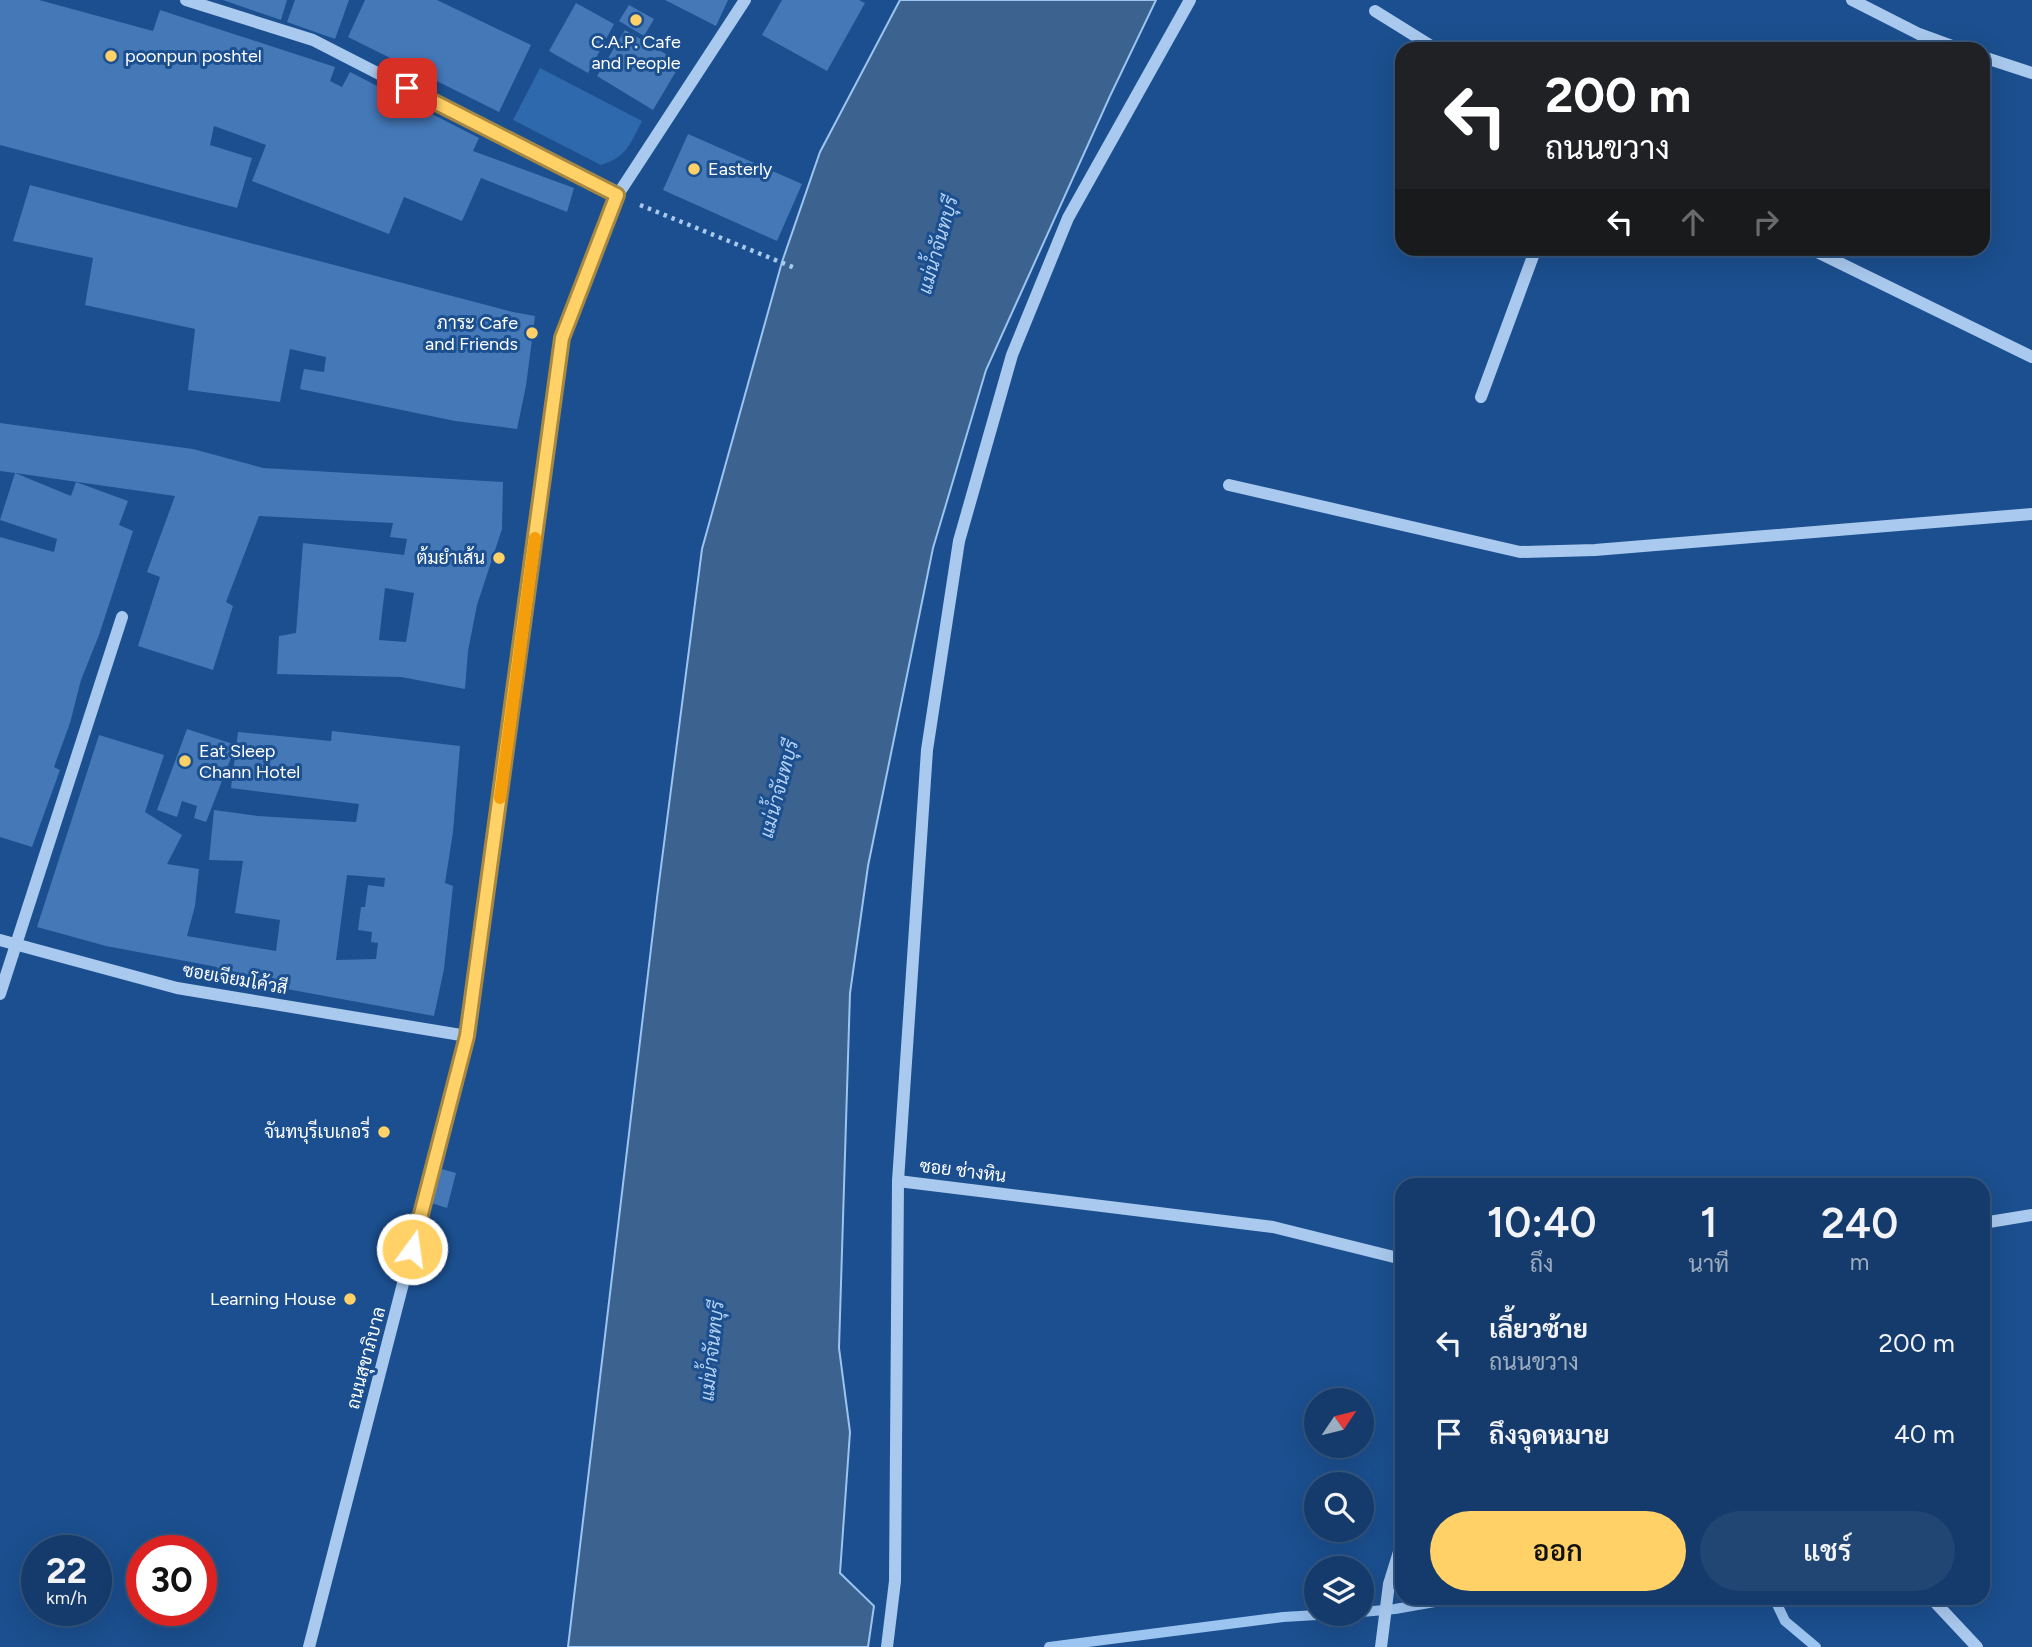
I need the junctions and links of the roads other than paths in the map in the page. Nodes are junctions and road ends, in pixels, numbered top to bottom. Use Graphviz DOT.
graph roads {
  1 [pos="186,0"];
  2 [pos="745,0"];
  3 [pos="1190,0"];
  4 [pos="1852,0"];
  5 [pos="1375,11"];
  6 [pos="1425,42"];
  7 [pos="1941,42"];
  8 [pos="1990,59"];
  9 [pos="2032,73"];
  10 [pos="617,195"];
  11 [pos="1533,256"];
  12 [pos="1825,256"];
  13 [pos="2032,358"];
  14 [pos="1481,397"];
  15 [pos="1229,485"];
  16 [pos="2032,514"];
  17 [pos="122,617"];
  18 [pos="0,940"];
  19 [pos="15,945"];
  20 [pos="0,994"];
  21 [pos="467,1036"];
  22 [pos="898,1181"];
  23 [pos="2032,1215"];
  24 [pos="1990,1222"];
  25 [pos="1395,1257"];
  26 [pos="1395,1565"];
  27 [pos="1938,1605"];
  28 [pos="309,1647"];
  29 [pos="887,1647"];
  30 [pos="1381,1647"];
  31 [pos="1977,1647"];
  1 -- 10 [label="street"];
  2 -- 10 [label="street, ถนนสุขาภิบาล"];
  3 -- 22 [label="street"];
  4 -- 7 [label="street"];
  5 -- 6 [label="street"];
  8 -- 9 [label="street"];
  10 -- 21 [label="street, ถนนสุขาภิบาล"];
  11 -- 14 [label="street"];
  12 -- 13 [label="street"];
  15 -- 16 [label="street"];
  17 -- 19 [label="street"];
  18 -- 19 [label="street, ซอยเจียมโค้วสี"];
  19 -- 20 [label="street"];
  19 -- 21 [label="street, ซอยเจียมโค้วสี"];
  21 -- 28 [label="street, ถนนสุขาภิบาล"];
  22 -- 25 [label="street, ซอย ช่างหิน"];
  22 -- 29 [label="street, ซอย ช่างหิน"];
  23 -- 24 [label="street"];
  26 -- 30 [label="street"];
  27 -- 31 [label="street"];
}
